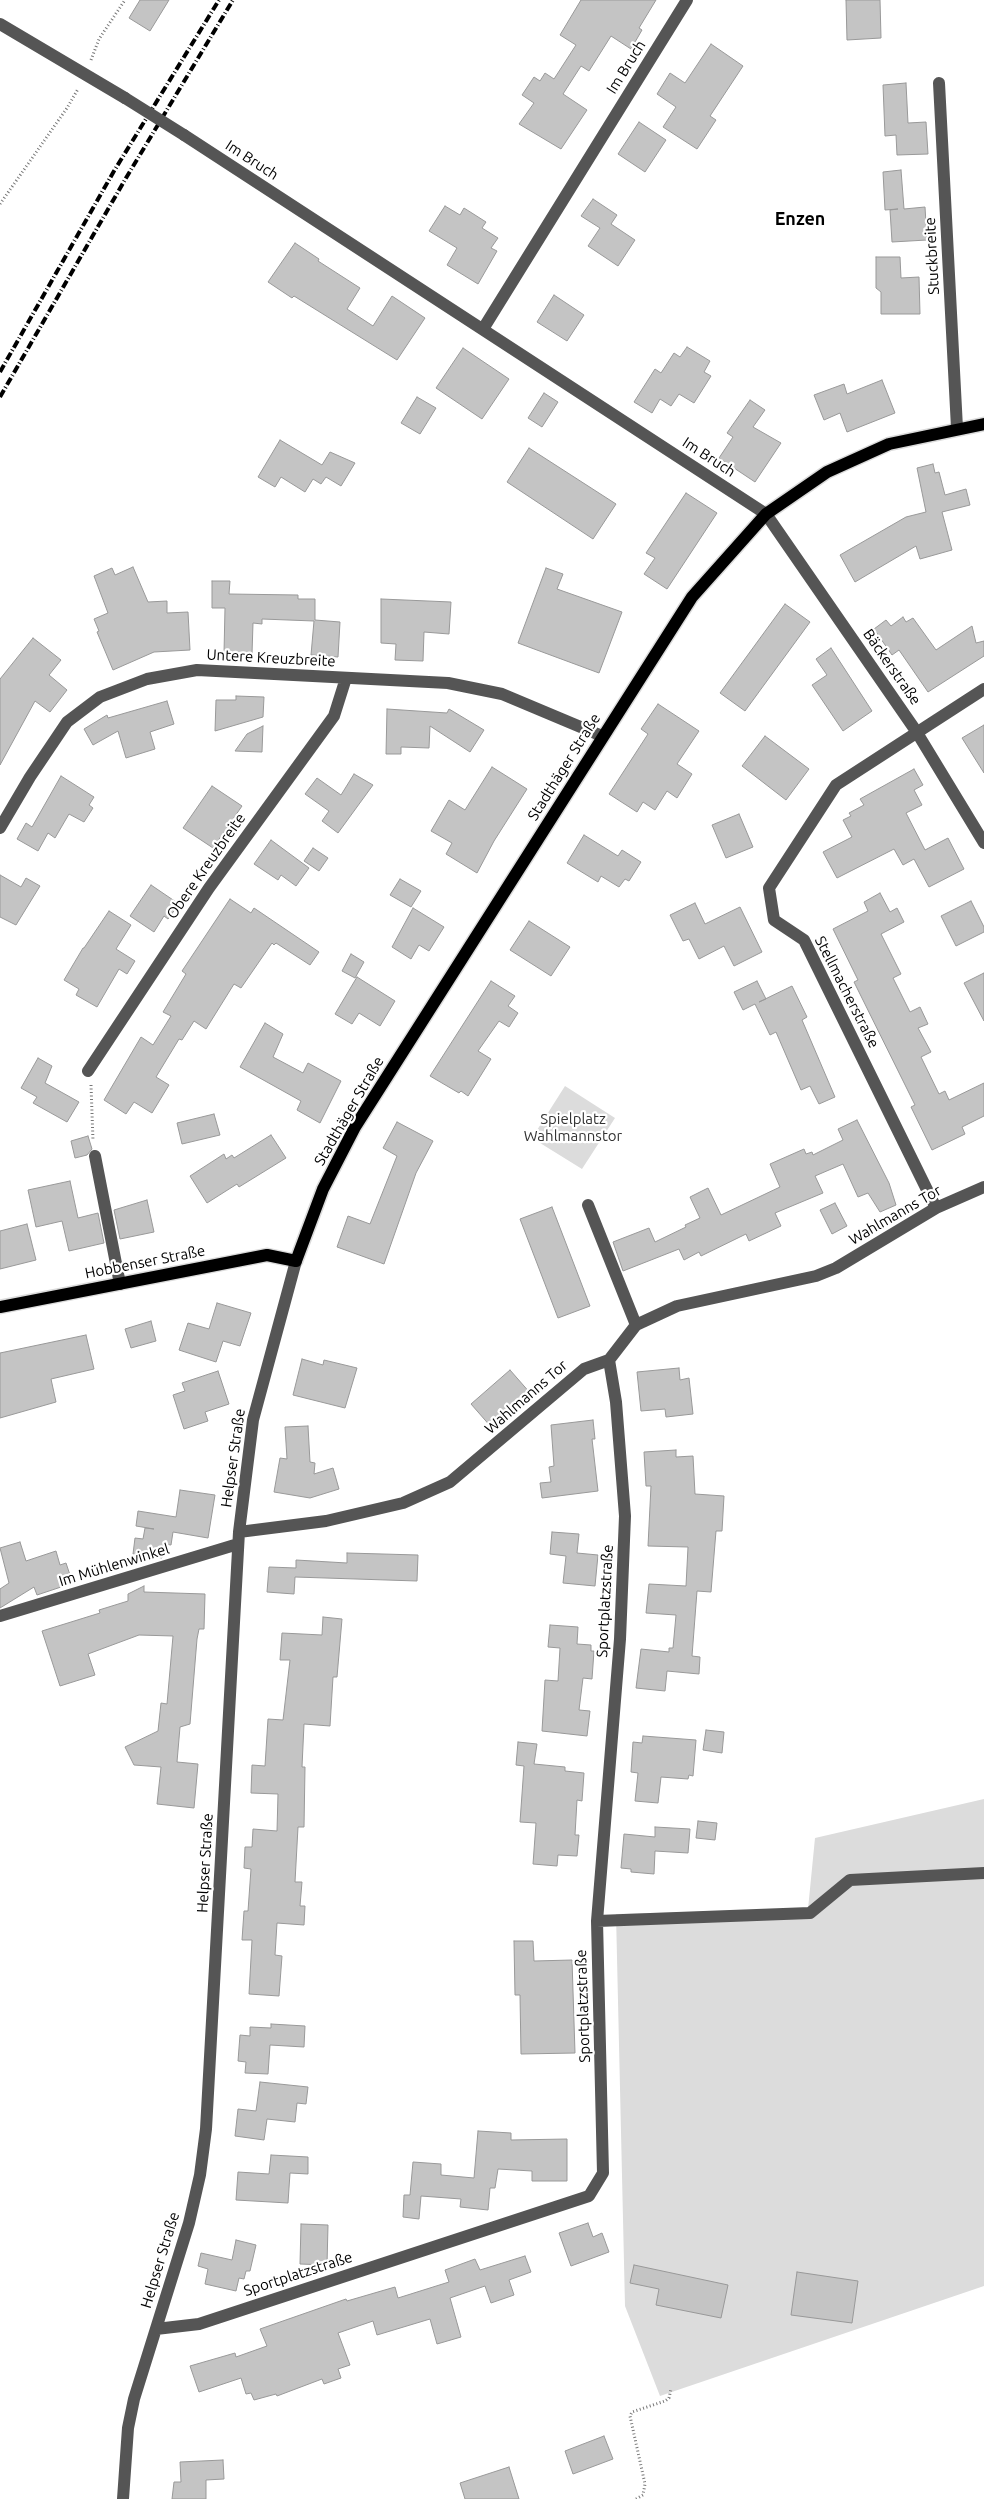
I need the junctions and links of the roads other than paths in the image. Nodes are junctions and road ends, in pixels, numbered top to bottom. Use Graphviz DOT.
graph roads {
  1 [pos="687,0"];
  2 [pos="0,24"];
  3 [pos="939,83"];
  4 [pos="483,329"];
  5 [pos="984,424"];
  6 [pos="957,428"];
  7 [pos="766,514"];
  8 [pos="346,678"];
  9 [pos="984,689"];
  10 [pos="916,731"];
  11 [pos="602,736"];
  12 [pos="0,828"];
  13 [pos="984,843"];
  14 [pos="88,1071"];
  15 [pos="95,1156"];
  16 [pos="984,1187"];
  17 [pos="588,1205"];
  18 [pos="936,1208"];
  19 [pos="296,1261"];
  20 [pos="120,1284"];
  21 [pos="0,1307"];
  22 [pos="636,1325"];
  23 [pos="609,1360"];
  24 [pos="239,1538"];
  25 [pos="0,1616"];
  26 [pos="984,1873"];
  27 [pos="597,1921"];
  28 [pos="156,2329"];
  29 [pos="123,2499"];
  1 -- 4 [label="street, Im Bruch"];
  2 -- 4 [label="street, Im Bruch, bridge"];
  3 -- 6 [label="street, Stuckbreite"];
  4 -- 7 [label="street, Im Bruch"];
  5 -- 6 [label="main road, Stadthäger Straße"];
  6 -- 7 [label="main road, Stadthäger Straße"];
  7 -- 10 [label="street, Bäckerstraße"];
  7 -- 11 [label="main road, Stadthäger Straße"];
  8 -- 11 [label="street, Untere Kreuzbreite"];
  8 -- 12 [label="street, Untere Kreuzbreite"];
  8 -- 14 [label="street, Obere Kreuzbreite"];
  9 -- 10 [label="street, Stellmacherstraße"];
  10 -- 13 [label="street, Bäckerstraße"];
  10 -- 18 [label="street, Stellmacherstraße"];
  11 -- 19 [label="main road, Stadthäger Straße"];
  15 -- 20 [label="street"];
  16 -- 18 [label="street, Wahlmanns Tor"];
  17 -- 22 [label="street"];
  18 -- 22 [label="street, Wahlmanns Tor"];
  19 -- 20 [label="main road, Hobbenser Straße"];
  19 -- 24 [label="street, Helpser Straße"];
  20 -- 21 [label="main road, Hobbenser Straße"];
  22 -- 23 [label="street, Wahlmanns Tor"];
  23 -- 24 [label="street, Wahlmanns Tor"];
  23 -- 27 [label="street, Sportplatzstraße"];
  24 -- 25 [label="street, Im Mühlenwinkel"];
  24 -- 28 [label="street, Helpser Straße"];
  26 -- 27 [label="street"];
  27 -- 28 [label="street, Sportplatzstraße"];
  28 -- 29 [label="street, Helpser Straße"];
}
